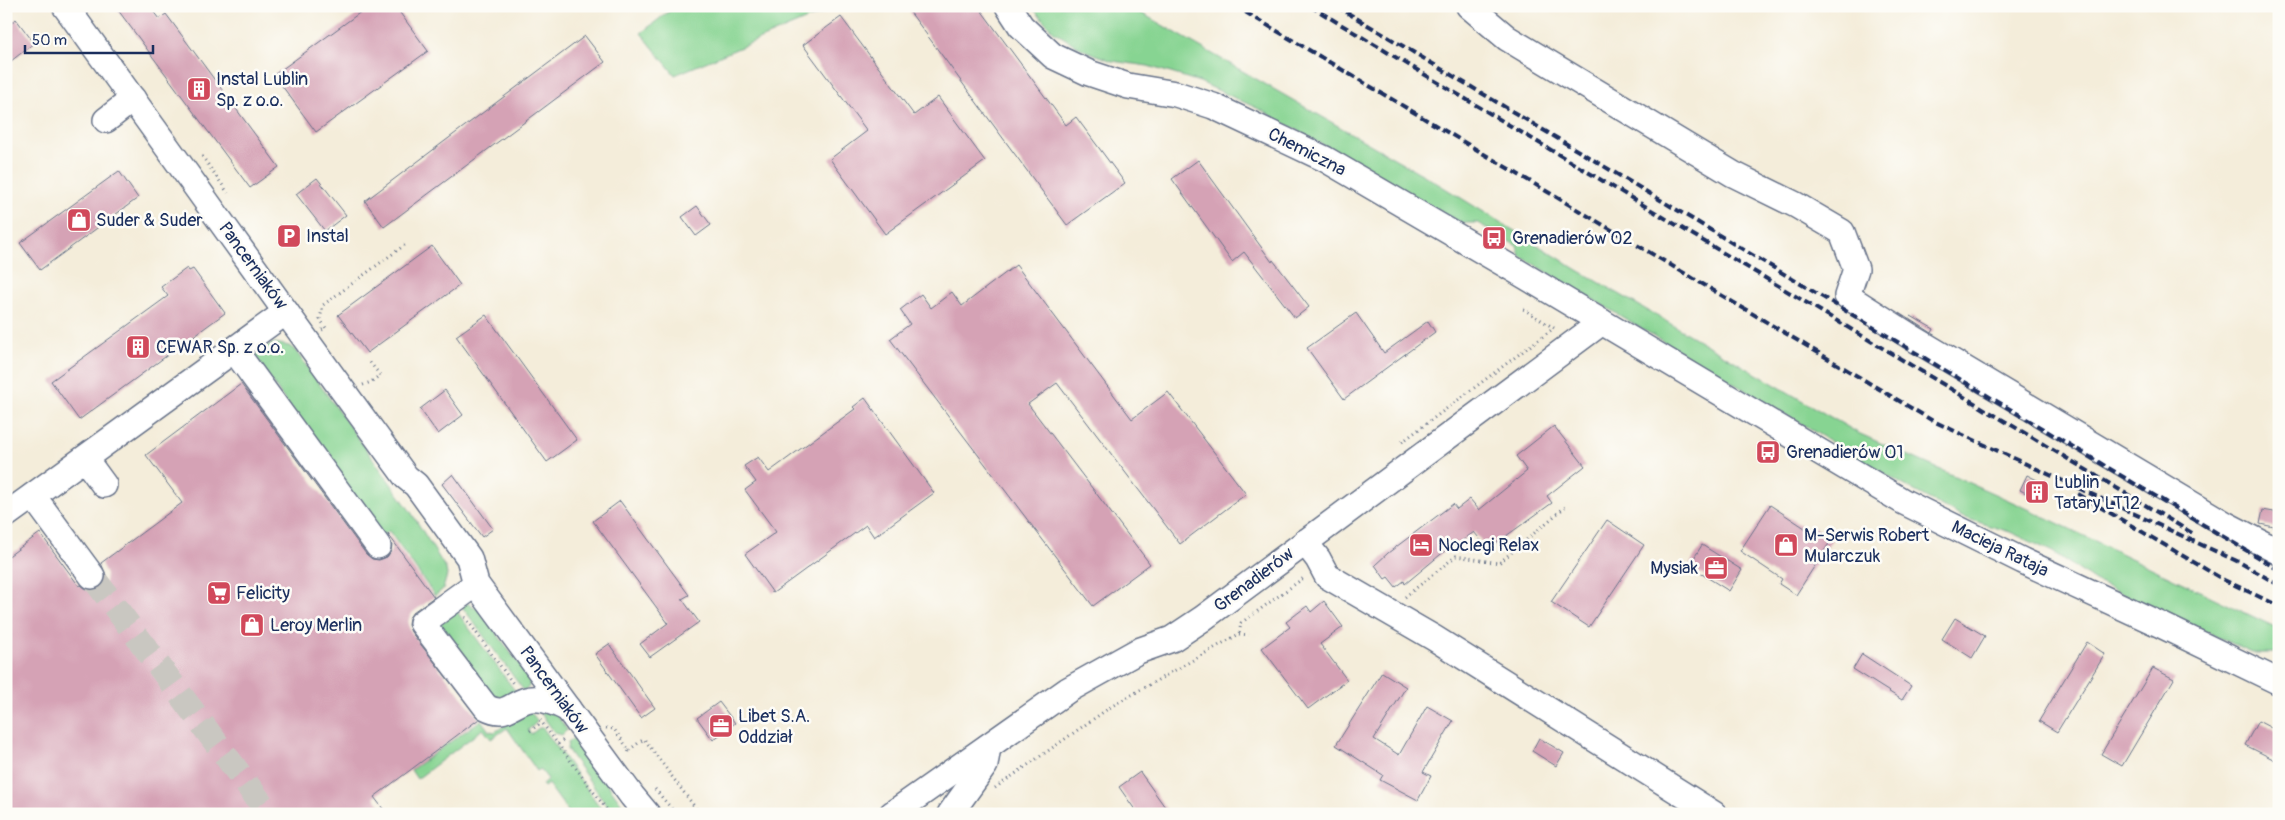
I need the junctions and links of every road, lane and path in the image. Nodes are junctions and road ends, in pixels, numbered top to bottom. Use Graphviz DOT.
graph roads {
  1 [pos="65,6"];
  2 [pos="1008,6"];
  3 [pos="1469,6"];
  4 [pos="133,99"];
  5 [pos="106,120"];
  6 [pos="406,244"];
  7 [pos="1520,307"];
  8 [pos="286,312"];
  9 [pos="1602,322"];
  10 [pos="316,335"];
  11 [pos="235,351"];
  12 [pos="369,361"];
  13 [pos="356,383"];
  14 [pos="1398,446"];
  15 [pos="85,459"];
  16 [pos="104,485"];
  17 [pos="33,496"];
  18 [pos="1566,506"];
  19 [pos="6,515"];
  20 [pos="378,546"];
  21 [pos="1312,550"];
  22 [pos="2279,552"];
  23 [pos="92,576"];
  24 [pos="476,584"];
  25 [pos="1397,597"];
  26 [pos="406,619"];
  27 [pos="1239,634"];
  28 [pos="1249,635"];
  29 [pos="432,655"];
  30 [pos="2279,682"];
  31 [pos="568,709"];
  32 [pos="542,722"];
  33 [pos="530,731"];
  34 [pos="988,747"];
  35 [pos="629,750"];
  36 [pos="988,793"];
  37 [pos="640,808"];
  38 [pos="700,814"];
  39 [pos="892,814"];
  40 [pos="950,814"];
  41 [pos="1714,814"];
  1 -- 4 [label="street, Pancerniaków"];
  2 -- 9 [label="street, Chemiczna"];
  3 -- 22 [label="street"];
  4 -- 5 [label="street"];
  4 -- 8 [label="street, Pancerniaków"];
  6 -- 10 [label="path"];
  7 -- 14 [label="path"];
  8 -- 11 [label="street"];
  8 -- 24 [label="street, Pancerniaków"];
  9 -- 21 [label="street, Grenadierów"];
  9 -- 30 [label="street, Macieja Rataja"];
  11 -- 15 [label="street"];
  11 -- 20 [label="street"];
  12 -- 13 [label="path"];
  15 -- 16 [label="street"];
  15 -- 17 [label="street"];
  17 -- 19 [label="street"];
  17 -- 23 [label="street"];
  18 -- 25 [label="path"];
  21 -- 27 [label="path"];
  21 -- 34 [label="street, Grenadierów"];
  21 -- 41 [label="street"];
  24 -- 31 [label="street, Pancerniaków"];
  24 -- 31 [label="street"];
  26 -- 29 [label="street"];
  27 -- 28 [label="path"];
  27 -- 36 [label="path"];
  31 -- 37 [label="street, Pancerniaków"];
  32 -- 33 [label="path"];
  34 -- 39 [label="street, Grenadierów"];
  34 -- 40 [label="street"];
  35 -- 38 [label="path"];
}
